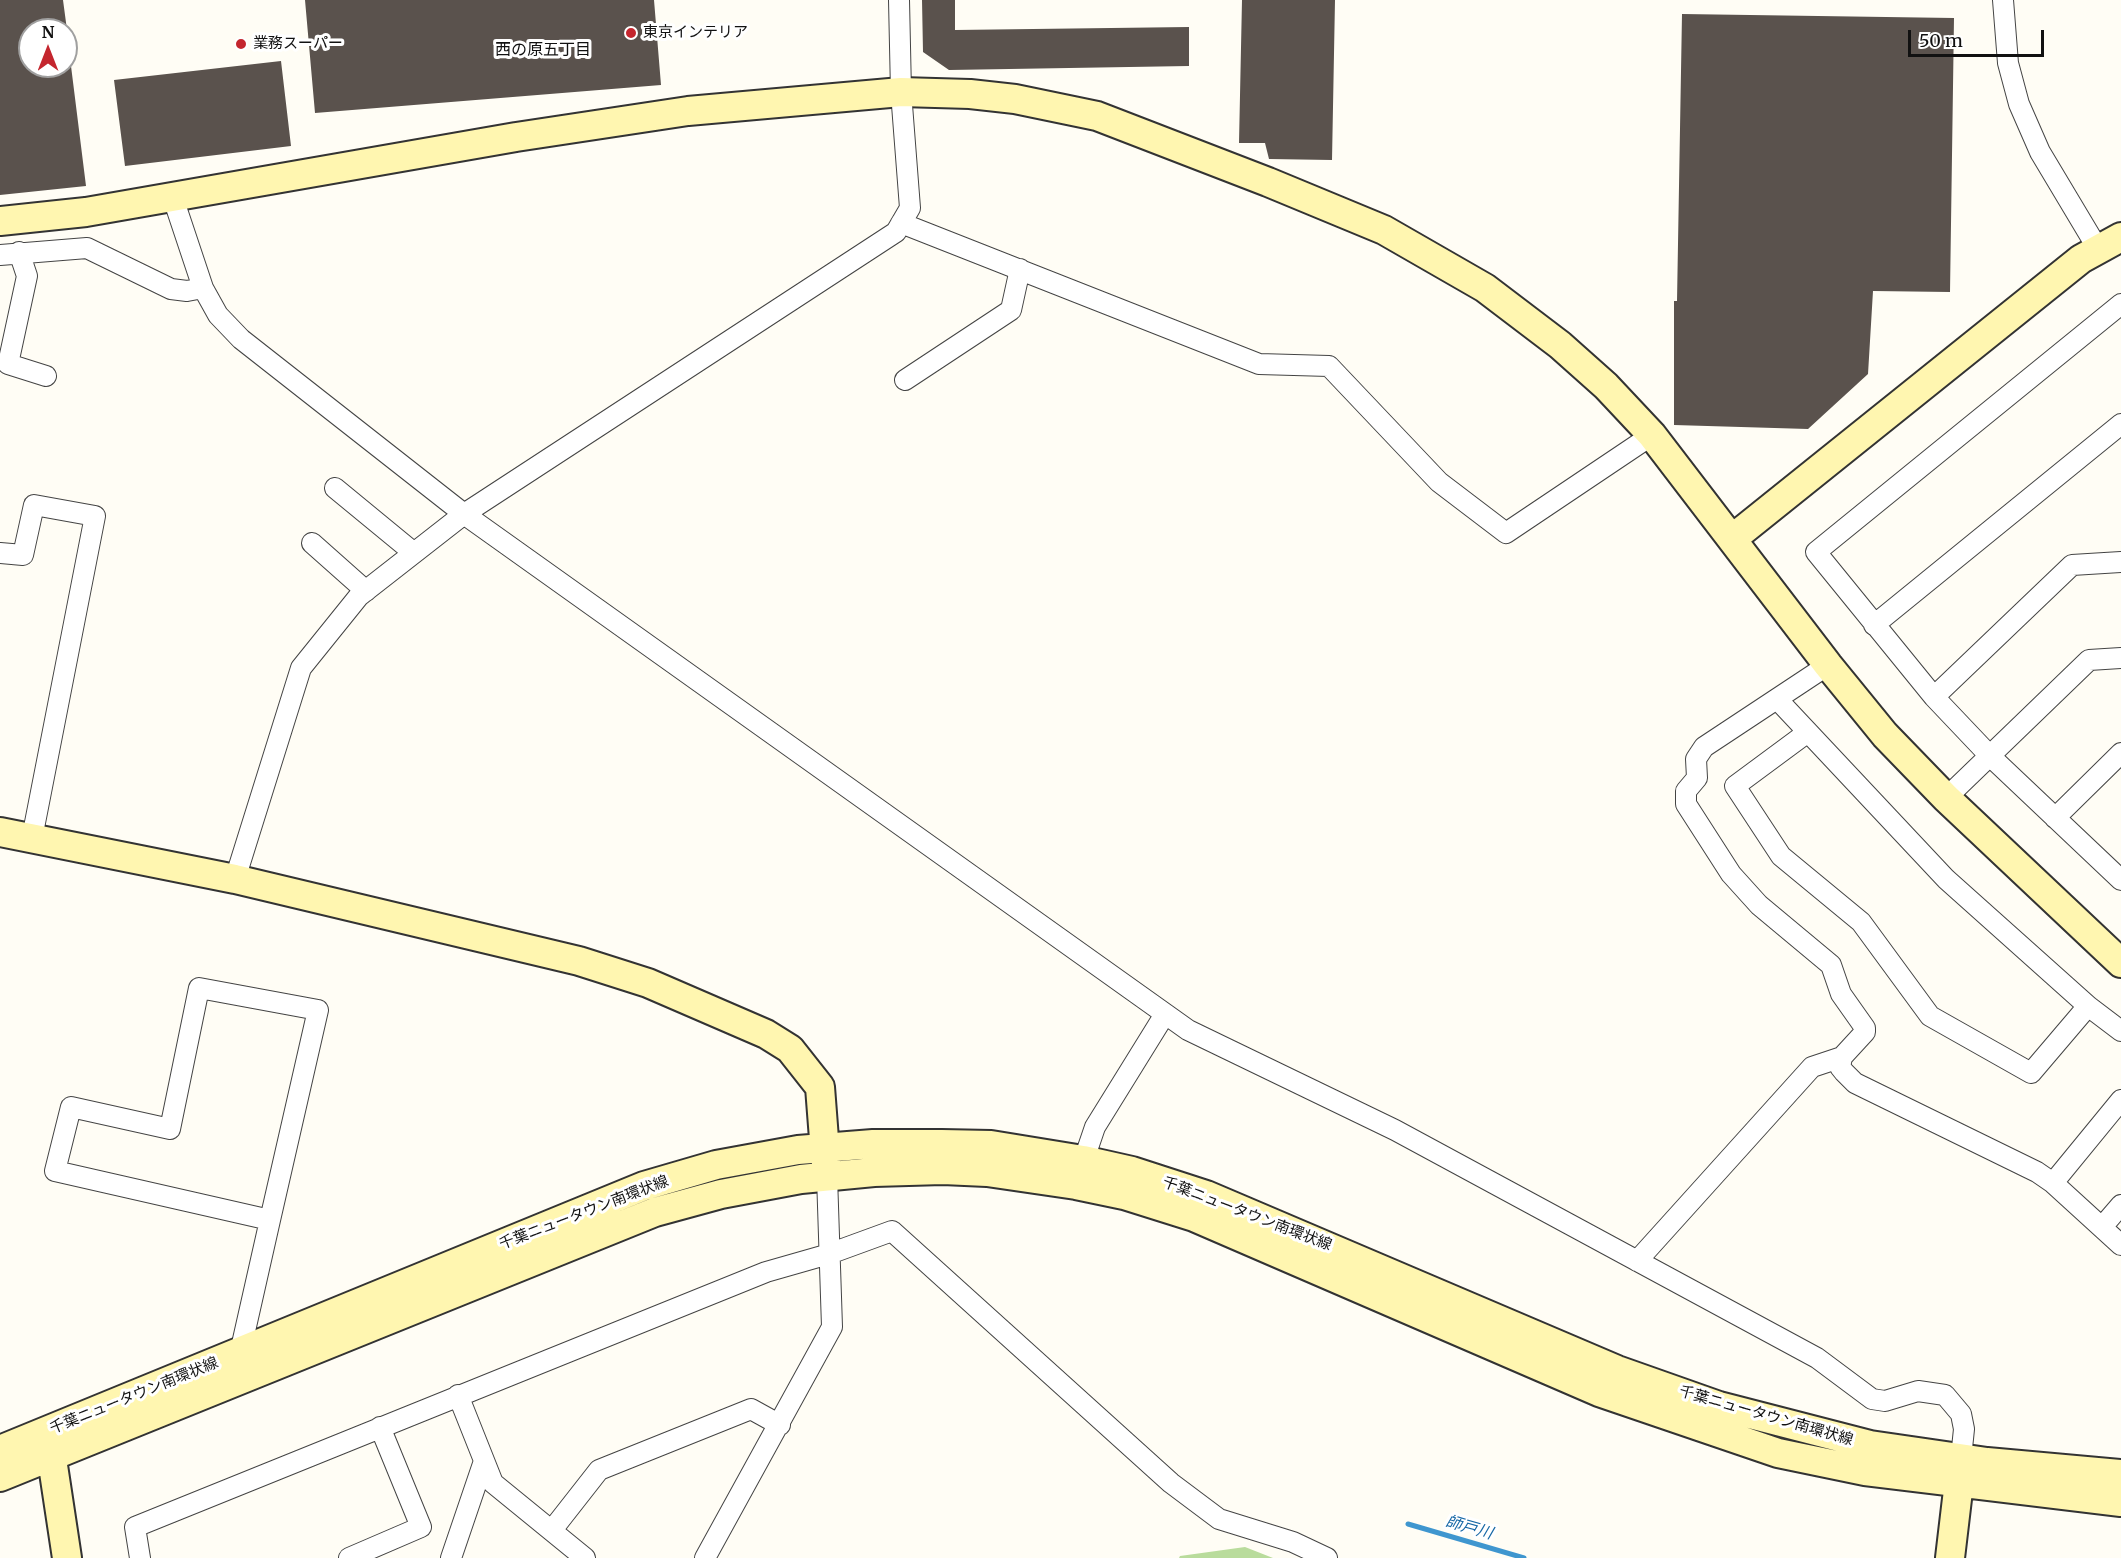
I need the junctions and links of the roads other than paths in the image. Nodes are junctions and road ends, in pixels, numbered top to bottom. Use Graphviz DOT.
graph roads {
  1 [pos="899,0"];
  2 [pos="2003,0"];
  3 [pos="901,92"];
  4 [pos="173,198"];
  5 [pos="0,221"];
  6 [pos="901,223"];
  7 [pos="2110,243"];
  8 [pos="9,253"];
  9 [pos="1020,269"];
  10 [pos="203,288"];
  11 [pos="2121,304"];
  12 [pos="46,376"];
  13 [pos="905,380"];
  14 [pos="2118,433"];
  15 [pos="1652,435"];
  16 [pos="335,488"];
  17 [pos="464,514"];
  18 [pos="1732,539"];
  19 [pos="312,543"];
  20 [pos="0,553"];
  21 [pos="414,553"];
  22 [pos="2121,562"];
  23 [pos="366,591"];
  24 [pos="1874,625"];
  25 [pos="2121,658"];
  26 [pos="1828,665"];
  27 [pos="1934,697"];
  28 [pos="1777,699"];
  29 [pos="1808,732"];
  30 [pos="2121,753"];
  31 [pos="1990,756"];
  32 [pos="1946,798"];
  33 [pos="2055,818"];
  34 [pos="0,832"];
  35 [pos="32,838"];
  36 [pos="2118,873"];
  37 [pos="235,879"];
  38 [pos="2121,963"];
  39 [pos="2088,1006"];
  40 [pos="1165,1014"];
  41 [pos="2121,1031"];
  42 [pos="1842,1057"];
  43 [pos="2121,1101"];
  44 [pos="825,1148"];
  45 [pos="1080,1172"];
  46 [pos="827,1176"];
  47 [pos="2053,1182"];
  48 [pos="2121,1206"];
  49 [pos="270,1220"];
  50 [pos="2102,1227"];
  51 [pos="2121,1245"];
  52 [pos="829,1254"];
  53 [pos="1637,1261"];
  54 [pos="240,1353"];
  55 [pos="458,1395"];
  56 [pos="780,1425"];
  57 [pos="380,1426"];
  58 [pos="49,1444"];
  59 [pos="0,1450"];
  60 [pos="484,1461"];
  61 [pos="1960,1471"];
  62 [pos="2121,1474"];
  63 [pos="0,1478"];
  64 [pos="2121,1502"];
  65 [pos="552,1530"];
  66 [pos="67,1558"];
  67 [pos="140,1558"];
  68 [pos="349,1558"];
  69 [pos="451,1558"];
  70 [pos="585,1558"];
  71 [pos="705,1558"];
  72 [pos="1327,1558"];
  73 [pos="1950,1558"];
  1 -- 3 [label="street"];
  2 -- 7 [label="street"];
  3 -- 4 [label="street"];
  3 -- 6 [label="street"];
  3 -- 15 [label="street"];
  4 -- 5 [label="street"];
  4 -- 10 [label="street"];
  6 -- 9 [label="street"];
  6 -- 17 [label="street"];
  7 -- 18 [label="street"];
  8 -- 10 [label="street"];
  8 -- 12 [label="street"];
  9 -- 13 [label="street"];
  9 -- 15 [label="street"];
  10 -- 17 [label="street"];
  11 -- 24 [label="street"];
  14 -- 24 [label="street"];
  15 -- 18 [label="street"];
  16 -- 21 [label="street"];
  17 -- 21 [label="street"];
  17 -- 40 [label="street"];
  18 -- 26 [label="street"];
  19 -- 23 [label="street"];
  20 -- 35 [label="street"];
  21 -- 23 [label="street"];
  22 -- 27 [label="street"];
  23 -- 37 [label="street"];
  24 -- 27 [label="street"];
  25 -- 31 [label="street"];
  26 -- 28 [label="street"];
  26 -- 32 [label="street"];
  27 -- 31 [label="street"];
  28 -- 29 [label="street"];
  28 -- 42 [label="street"];
  29 -- 39 [label="street"];
  29 -- 39 [label="street"];
  30 -- 33 [label="street"];
  31 -- 32 [label="street"];
  31 -- 33 [label="street"];
  32 -- 38 [label="street"];
  33 -- 36 [label="street"];
  34 -- 35 [label="street"];
  35 -- 37 [label="street"];
  37 -- 44 [label="street"];
  39 -- 41 [label="street"];
  40 -- 45 [label="street"];
  40 -- 53 [label="street"];
  42 -- 47 [label="street"];
  42 -- 53 [label="street"];
  43 -- 47 [label="street"];
  44 -- 45 [label="street, 千葉ニュータウン南環状線"];
  44 -- 46 [label="street"];
  44 -- 54 [label="street, 千葉ニュータウン南環状線"];
  45 -- 46 [label="street, 千葉ニュータウン南環状線"];
  45 -- 61 [label="street, 千葉ニュータウン南環状線"];
  46 -- 52 [label="street"];
  46 -- 58 [label="street, 千葉ニュータウン南環状線"];
  47 -- 50 [label="street"];
  48 -- 50 [label="street"];
  49 -- 49 [label="street"];
  49 -- 54 [label="street"];
  50 -- 51 [label="street"];
  52 -- 55 [label="street"];
  52 -- 56 [label="street"];
  52 -- 72 [label="street"];
  53 -- 61 [label="street"];
  54 -- 58 [label="street, 千葉ニュータウン南環状線"];
  55 -- 57 [label="street"];
  55 -- 60 [label="street"];
  56 -- 65 [label="street"];
  56 -- 71 [label="street"];
  57 -- 67 [label="street"];
  57 -- 68 [label="street"];
  58 -- 59 [label="street, 千葉ニュータウン南環状線"];
  58 -- 63 [label="street, 千葉ニュータウン南環状線"];
  58 -- 66 [label="street"];
  60 -- 65 [label="street"];
  60 -- 69 [label="street"];
  61 -- 62 [label="street, 千葉ニュータウン南環状線"];
  61 -- 64 [label="street, 千葉ニュータウン南環状線"];
  61 -- 73 [label="street"];
  65 -- 70 [label="street"];
}
